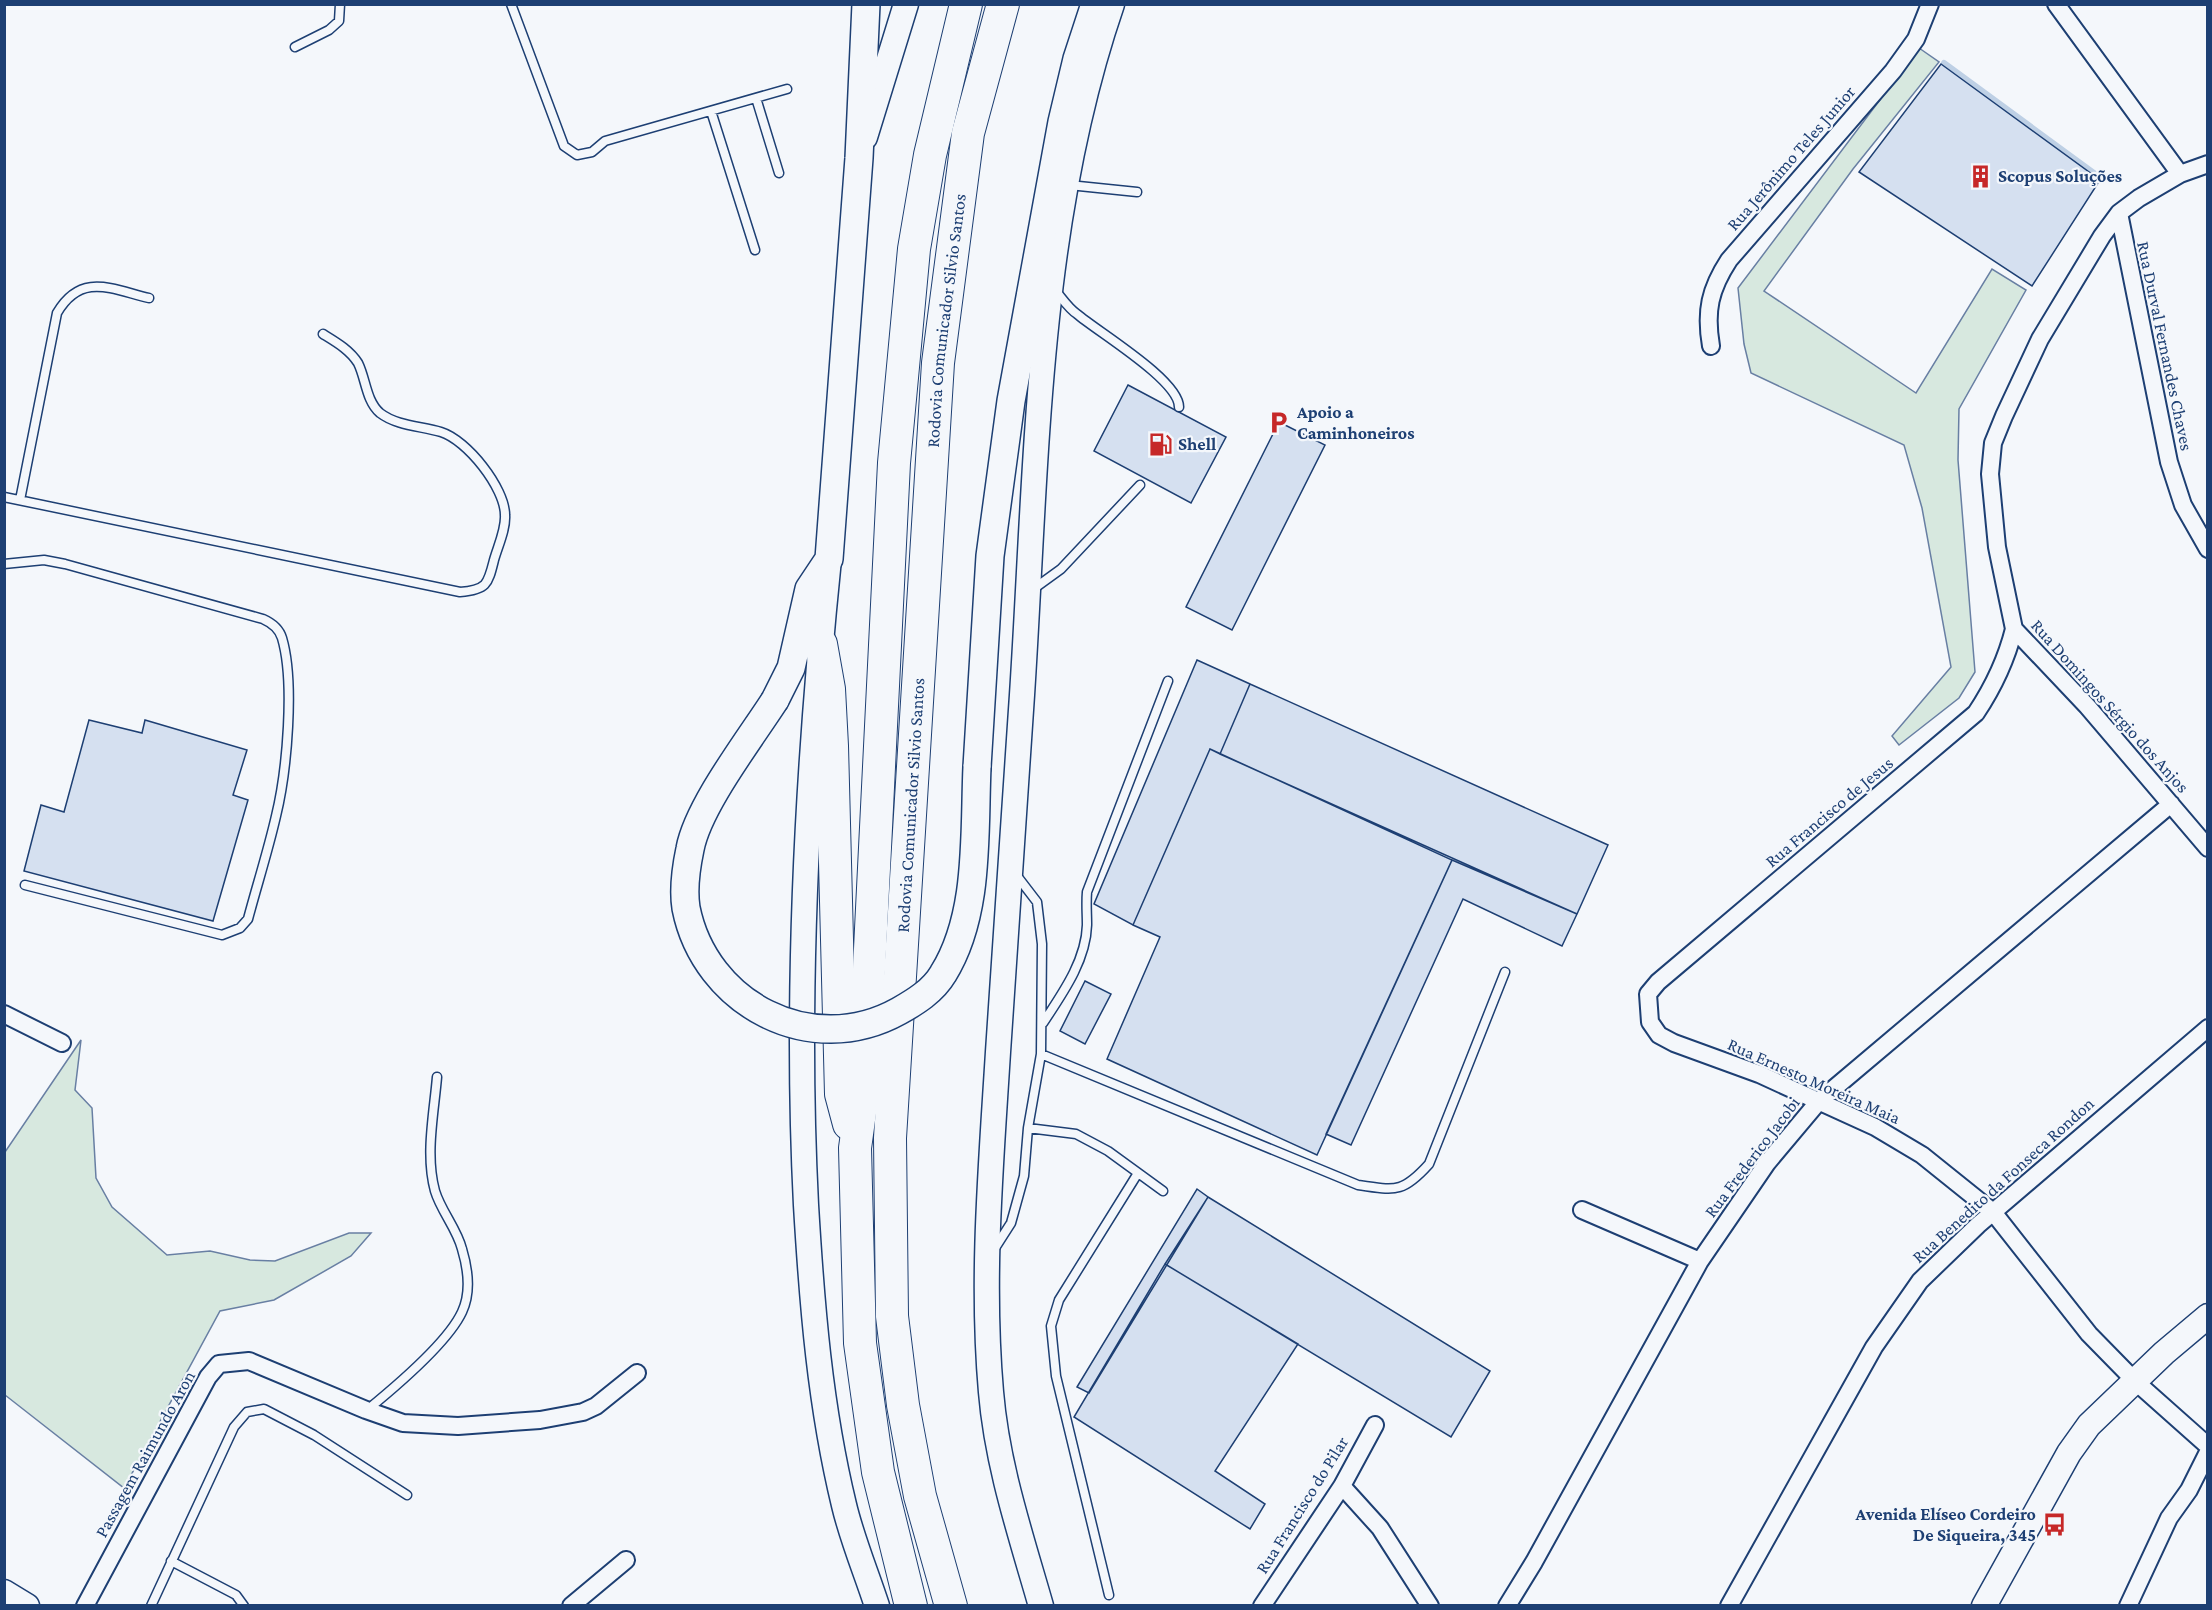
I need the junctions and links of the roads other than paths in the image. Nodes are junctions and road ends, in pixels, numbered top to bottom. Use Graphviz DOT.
graph roads {
  1 [pos="340,4"];
  2 [pos="511,4"];
  3 [pos="866,4"];
  4 [pos="878,4"];
  5 [pos="906,4"];
  6 [pos="966,4"];
  7 [pos="1003,4"];
  8 [pos="1095,4"];
  9 [pos="1112,4"];
  10 [pos="1929,4"];
  11 [pos="2056,4"];
  12 [pos="295,47"];
  13 [pos="862,81"];
  14 [pos="787,89"];
  15 [pos="756,98"];
  16 [pos="711,111"];
  17 [pos="859,158"];
  18 [pos="2207,166"];
  19 [pos="779,173"];
  20 [pos="2180,174"];
  21 [pos="1065,184"];
  22 [pos="1137,192"];
  23 [pos="2119,213"];
  24 [pos="755,250"];
  25 [pos="1051,285"];
  26 [pos="149,298"];
  27 [pos="323,334"];
  28 [pos="1712,346"];
  29 [pos="1179,407"];
  30 [pos="1140,485"];
  31 [pos="4,497"];
  32 [pos="20,500"];
  33 [pos="2208,549"];
  34 [pos="829,559"];
  35 [pos="4,564"];
  36 [pos="1029,592"];
  37 [pos="2014,629"];
  38 [pos="821,644"];
  39 [pos="1168,681"];
  40 [pos="2171,804"];
  41 [pos="2208,848"];
  42 [pos="1010,867"];
  43 [pos="25,885"];
  44 [pos="1504,972"];
  45 [pos="1647,1008"];
  46 [pos="4,1014"];
  47 [pos="1042,1025"];
  48 [pos="2208,1028"];
  49 [pos="62,1043"];
  50 [pos="1041,1054"];
  51 [pos="437,1077"];
  52 [pos="1819,1101"];
  53 [pos="1028,1128"];
  54 [pos="855,1148"];
  55 [pos="1138,1173"];
  56 [pos="1163,1191"];
  57 [pos="1582,1210"];
  58 [pos="1993,1212"];
  59 [pos="986,1261"];
  60 [pos="1700,1261"];
  61 [pos="2208,1316"];
  62 [pos="637,1373"];
  63 [pos="2136,1382"];
  64 [pos="366,1410"];
  65 [pos="1375,1425"];
  66 [pos="2208,1446"];
  67 [pos="2208,1452"];
  68 [pos="1342,1486"];
  69 [pos="407,1495"];
  70 [pos="626,1560"];
  71 [pos="171,1561"];
  72 [pos="4,1592"];
  73 [pos="1109,1594"];
  74 [pos="27,1605"];
  75 [pos="85,1605"];
  76 [pos="151,1605"];
  77 [pos="244,1605"];
  78 [pos="571,1605"];
  79 [pos="878,1605"];
  80 [pos="911,1605"];
  81 [pos="951,1605"];
  82 [pos="1041,1605"];
  83 [pos="1262,1605"];
  84 [pos="1430,1605"];
  85 [pos="1507,1605"];
  86 [pos="1729,1605"];
  87 [pos="1984,1605"];
  88 [pos="2128,1605"];
  1 -- 12 [label="lane"];
  2 -- 16 [label="lane"];
  3 -- 13 [label="main road"];
  4 -- 13 [label="main road"];
  5 -- 17 [label="main road"];
  6 -- 54 [label="highway, Rodovia Comunicador Silvio Santos"];
  7 -- 81 [label="highway, Rodovia Comunicador Silvio Santos"];
  8 -- 34 [label="main road, bridge"];
  9 -- 21 [label="main road"];
  10 -- 28 [label="street, Rua Jerônimo Teles Junior"];
  11 -- 20 [label="street"];
  13 -- 17 [label="main road"];
  14 -- 15 [label="lane"];
  15 -- 16 [label="lane"];
  15 -- 19 [label="lane"];
  16 -- 24 [label="lane"];
  17 -- 34 [label="main road"];
  18 -- 20 [label="street, Rua Domingos Sérgio dos Anjos"];
  20 -- 23 [label="street, Rua Domingos Sérgio dos Anjos"];
  21 -- 22 [label="lane"];
  21 -- 25 [label="main road"];
  23 -- 33 [label="street, Rua Durval Fernandes Chaves"];
  23 -- 37 [label="street, Rua Domingos Sérgio dos Anjos"];
  25 -- 29 [label="lane"];
  25 -- 36 [label="main road"];
  26 -- 32 [label="lane"];
  27 -- 32 [label="lane"];
  30 -- 36 [label="lane"];
  31 -- 32 [label="lane"];
  34 -- 38 [label="main road"];
  35 -- 43 [label="lane"];
  36 -- 42 [label="main road"];
  37 -- 40 [label="street, Rua Domingos Sérgio dos Anjos"];
  37 -- 45 [label="street, Rua Francisco de Jesus"];
  38 -- 54 [label="highway"];
  38 -- 79 [label="main road"];
  39 -- 47 [label="lane"];
  40 -- 41 [label="street, Rua Domingos Sérgio dos Anjos"];
  40 -- 52 [label="street, Rua Frederico Jacobi"];
  42 -- 47 [label="lane"];
  42 -- 59 [label="main road"];
  44 -- 50 [label="lane"];
  45 -- 52 [label="street, Rua Ernesto Moreira Maia"];
  46 -- 49 [label="street"];
  47 -- 50 [label="lane"];
  48 -- 58 [label="street, Rua Benedito da Fonseca Rondon"];
  50 -- 53 [label="lane"];
  51 -- 64 [label="lane"];
  52 -- 58 [label="street, Rua Ernesto Moreira Maia"];
  52 -- 60 [label="street, Rua Frederico Jacobi"];
  53 -- 55 [label="lane"];
  53 -- 59 [label="lane"];
  54 -- 80 [label="highway, Rodovia Comunicador Silvio Santos"];
  55 -- 56 [label="lane"];
  55 -- 73 [label="lane"];
  57 -- 60 [label="street"];
  58 -- 63 [label="street, Rua Ernesto Moreira Maia"];
  58 -- 86 [label="street, Rua Benedito da Fonseca Rondon"];
  59 -- 82 [label="main road"];
  60 -- 85 [label="street, Rua Frederico Jacobi"];
  61 -- 63 [label="main road"];
  62 -- 64 [label="street, Passagem Raimundo Aron"];
  63 -- 66 [label="street, Rua Ernesto Moreira Maia"];
  63 -- 87 [label="main road"];
  64 -- 75 [label="street, Passagem Raimundo Aron"];
  65 -- 68 [label="street, Rua Francisco do Pilar"];
  67 -- 88 [label="street"];
  68 -- 83 [label="street, Rua Francisco do Pilar"];
  68 -- 84 [label="street"];
  69 -- 71 [label="lane"];
  70 -- 78 [label="street"];
  71 -- 76 [label="lane"];
  71 -- 77 [label="lane"];
  72 -- 74 [label="main road"];
}
